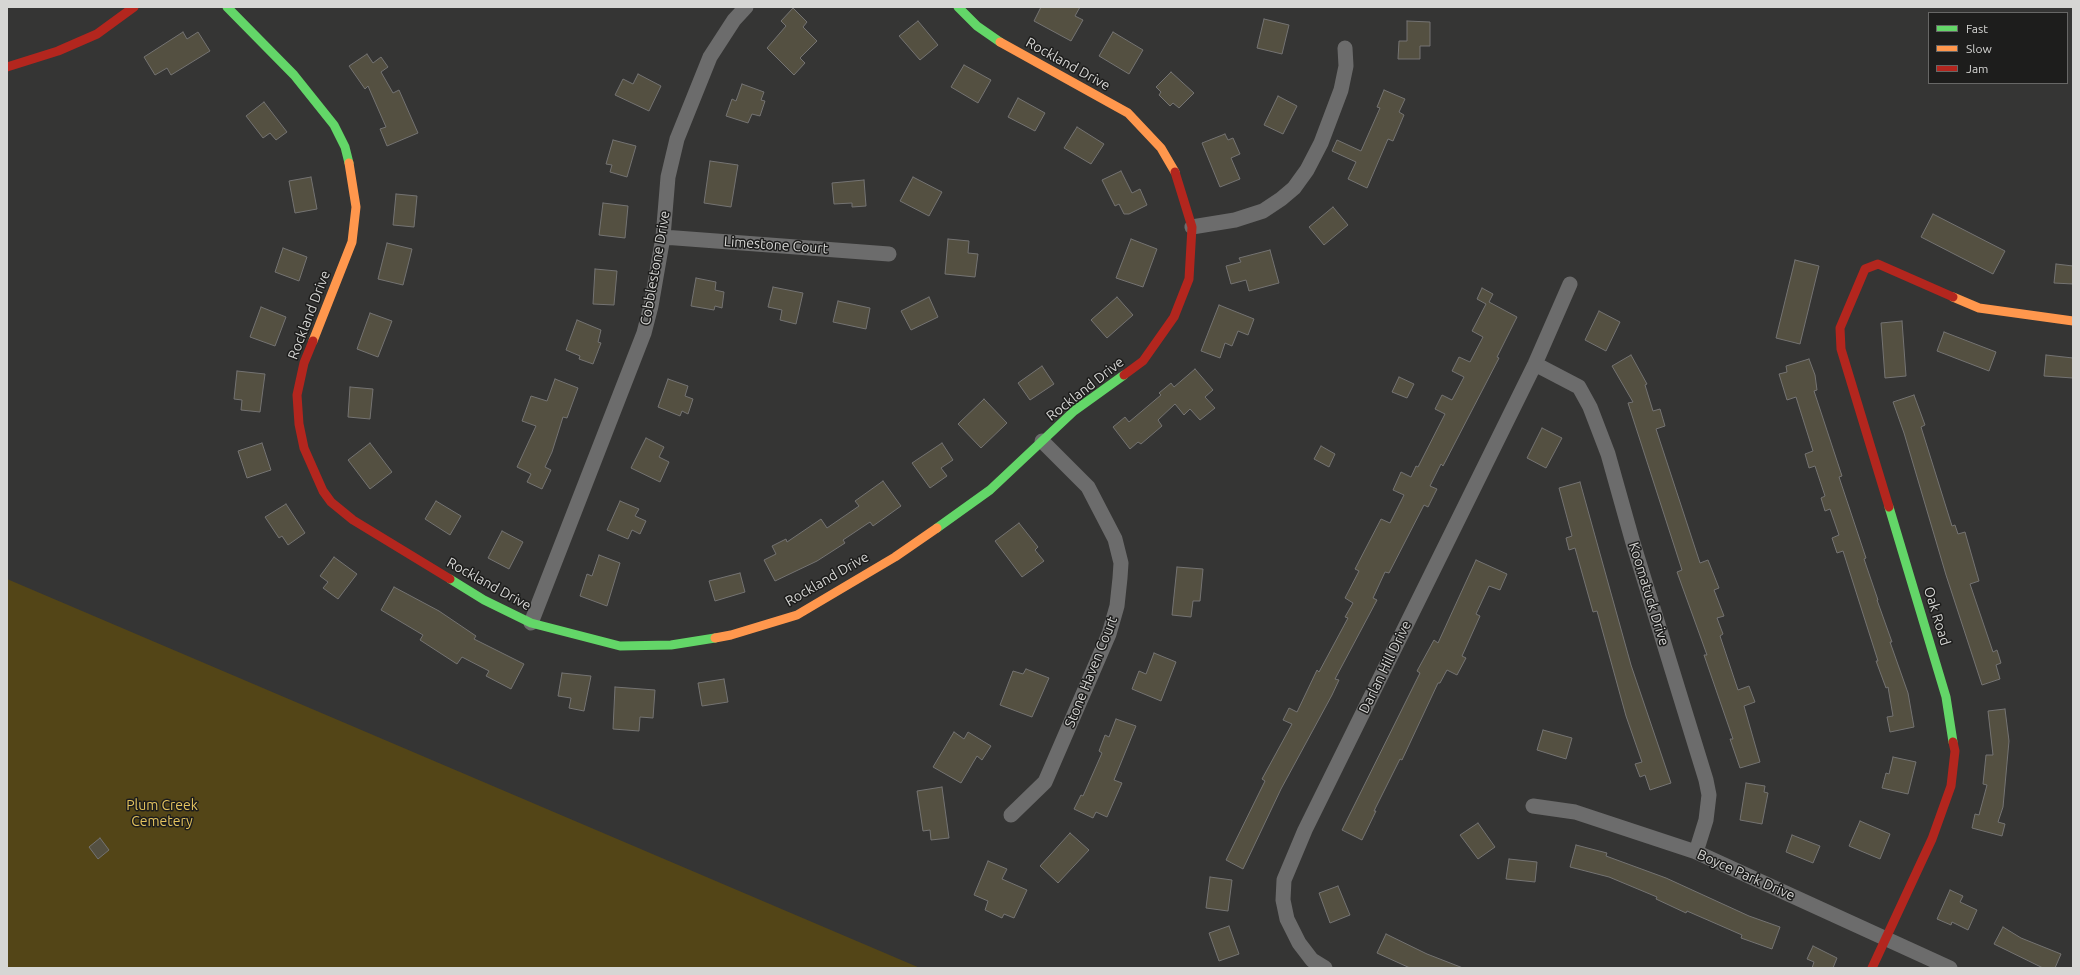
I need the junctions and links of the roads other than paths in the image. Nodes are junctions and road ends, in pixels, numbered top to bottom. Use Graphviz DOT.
graph roads {
  1 [pos="134,7"];
  2 [pos="227,7"];
  3 [pos="746,7"];
  4 [pos="958,7"];
  5 [pos="1345,48"];
  6 [pos="7,67"];
  7 [pos="1192,227"];
  8 [pos="663,237"];
  9 [pos="889,254"];
  10 [pos="1570,284"];
  11 [pos="2073,321"];
  12 [pos="1535,364"];
  13 [pos="1042,441"];
  14 [pos="531,623"];
  15 [pos="1533,806"];
  16 [pos="1012,815"];
  17 [pos="1696,852"];
  18 [pos="1884,938"];
  19 [pos="1325,968"];
  20 [pos="1872,968"];
  21 [pos="1950,968"];
  1 -- 6 [label="street"];
  2 -- 14 [label="street, Rockland Drive"];
  3 -- 8 [label="street, Cobblestone Drive"];
  4 -- 7 [label="street, Rockland Drive"];
  5 -- 7 [label="street"];
  7 -- 13 [label="street, Rockland Drive"];
  8 -- 9 [label="street, Limestone Court"];
  8 -- 14 [label="street, Cobblestone Drive"];
  10 -- 12 [label="street, Darlan Hill Drive"];
  11 -- 18 [label="street, Oak Road"];
  12 -- 17 [label="street, Koomatuck Drive"];
  12 -- 19 [label="street, Darlan Hill Drive"];
  13 -- 14 [label="street, Rockland Drive"];
  13 -- 16 [label="street, Stone Haven Court"];
  15 -- 17 [label="street, Boyce Park Drive"];
  17 -- 18 [label="street, Boyce Park Drive"];
  18 -- 20 [label="street, Oak Road"];
  18 -- 21 [label="street, Boyce Park Drive"];
}
